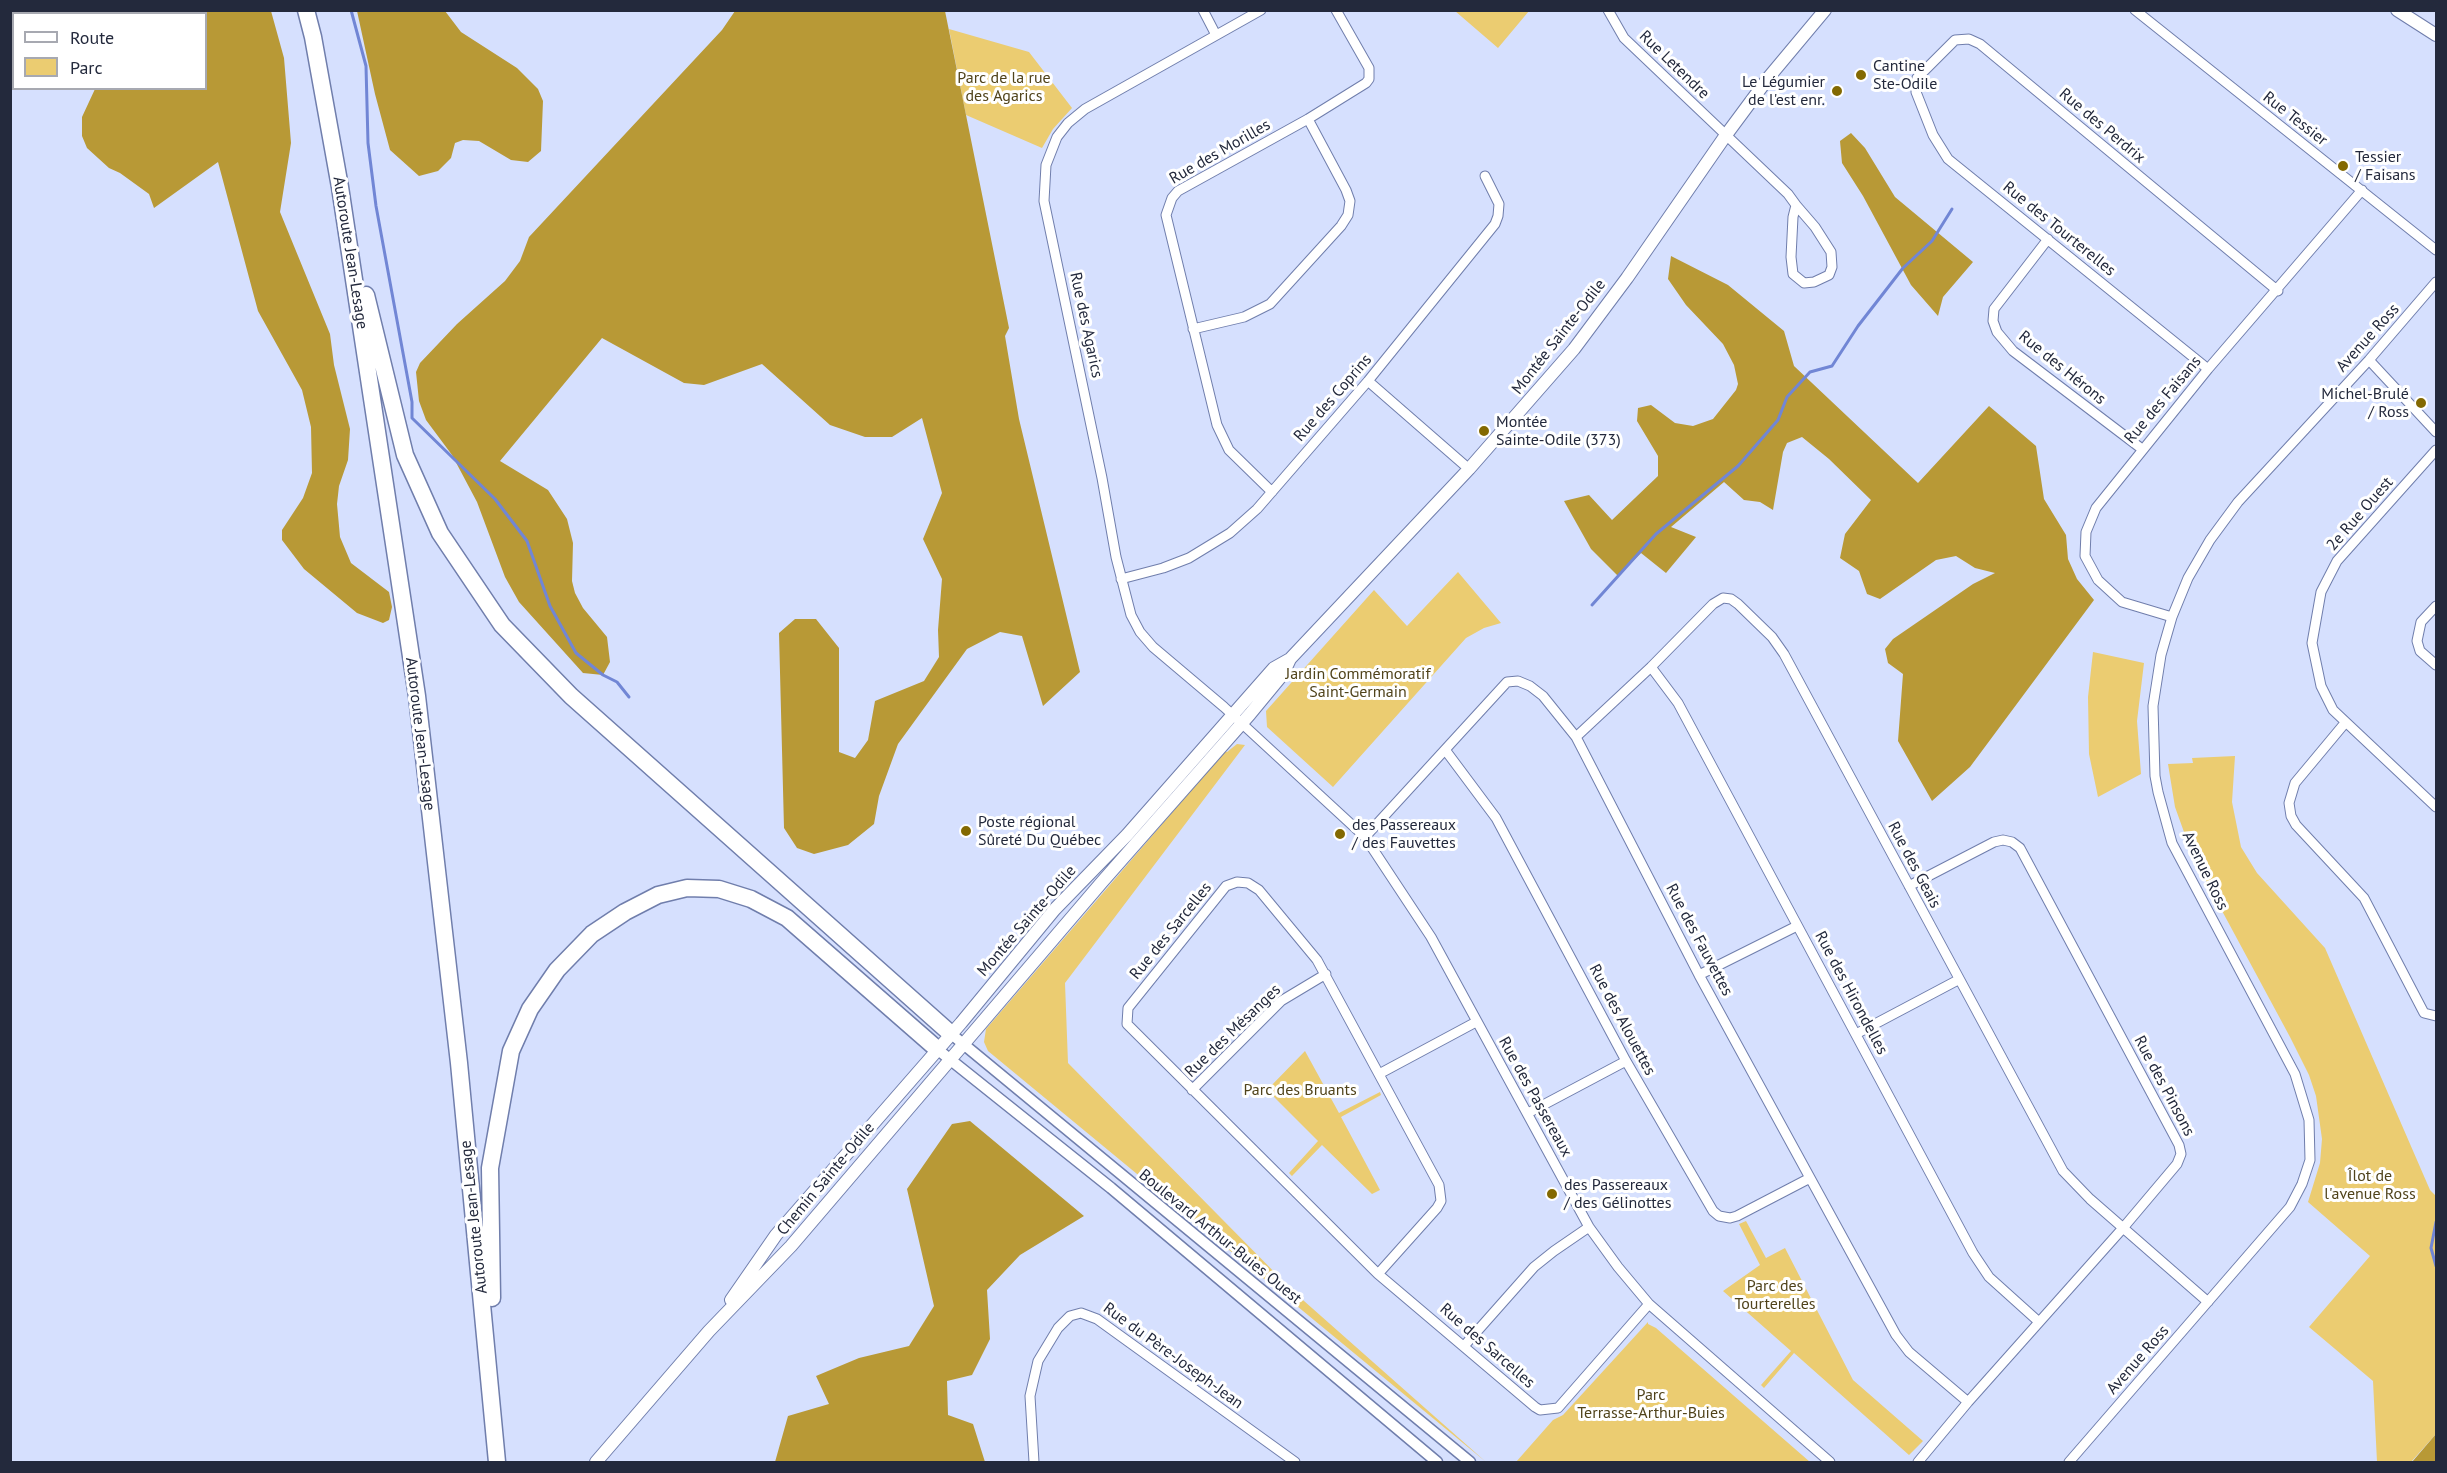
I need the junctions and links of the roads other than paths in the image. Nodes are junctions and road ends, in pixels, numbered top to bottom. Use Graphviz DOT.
graph roads {
  1 [pos="306,10"];
  2 [pos="1203,10"];
  3 [pos="1261,10"];
  4 [pos="1336,10"];
  5 [pos="1608,10"];
  6 [pos="1825,10"];
  7 [pos="2135,10"];
  8 [pos="2397,10"];
  9 [pos="1216,34"];
  10 [pos="2436,35"];
  11 [pos="1916,92"];
  12 [pos="1308,119"];
  13 [pos="1726,135"];
  14 [pos="1485,176"];
  15 [pos="340,188"];
  16 [pos="2362,190"];
  17 [pos="1797,205"];
  18 [pos="2048,240"];
  19 [pos="2436,250"];
  20 [pos="2436,282"];
  21 [pos="2278,291"];
  22 [pos="1193,328"];
  23 [pos="2369,360"];
  24 [pos="2208,369"];
  25 [pos="1368,381"];
  26 [pos="2436,432"];
  27 [pos="2142,449"];
  28 [pos="2436,450"];
  29 [pos="1469,468"];
  30 [pos="1272,492"];
  31 [pos="1121,579"];
  32 [pos="2436,606"];
  33 [pos="2172,618"];
  34 [pos="2436,665"];
  35 [pos="1651,667"];
  36 [pos="1237,719"];
  37 [pos="2345,723"];
  38 [pos="1576,737"];
  39 [pos="1446,751"];
  40 [pos="2436,807"];
  41 [pos="1365,837"];
  42 [pos="1909,886"];
  43 [pos="1797,926"];
  44 [pos="1326,974"];
  45 [pos="1700,975"];
  46 [pos="1958,980"];
  47 [pos="2436,1016"];
  48 [pos="1476,1022"];
  49 [pos="1856,1034"];
  50 [pos="956,1039"];
  51 [pos="943,1054"];
  52 [pos="1626,1061"];
  53 [pos="1379,1074"];
  54 [pos="1192,1090"];
  55 [pos="1528,1113"];
  56 [pos="1810,1178"];
  57 [pos="1590,1227"];
  58 [pos="2123,1228"];
  59 [pos="1378,1274"];
  60 [pos="2208,1302"];
  61 [pos="1649,1304"];
  62 [pos="2039,1322"];
  63 [pos="709,1331"];
  64 [pos="1464,1346"];
  65 [pos="1968,1402"];
  66 [pos="493,1416"];
  67 [pos="497,1462"];
  68 [pos="596,1462"];
  69 [pos="1034,1462"];
  70 [pos="1295,1462"];
  71 [pos="1437,1462"];
  72 [pos="1470,1462"];
  73 [pos="1830,1462"];
  74 [pos="1918,1462"];
  75 [pos="2069,1462"];
  1 -- 15 [label="highway, Autoroute Jean-Lesage"];
  2 -- 9 [label="street"];
  3 -- 9 [label="street, Rue des Agarics"];
  4 -- 12 [label="street, Rue des Morilles"];
  5 -- 13 [label="street, Rue Letendre"];
  6 -- 13 [label="main road, Montée Sainte-Odile"];
  7 -- 16 [label="street, Rue Tessier"];
  8 -- 10 [label="main road"];
  9 -- 31 [label="street, Rue des Agarics"];
  11 -- 18 [label="street, Rue des Tourterelles"];
  11 -- 21 [label="street, Rue des Perdrix"];
  12 -- 22 [label="street, Rue des Morilles"];
  12 -- 22 [label="street"];
  13 -- 17 [label="street, Rue Letendre"];
  13 -- 29 [label="main road, Montée Sainte-Odile"];
  14 -- 25 [label="street, Rue des Coprins"];
  15 -- 50 [label="highway"];
  15 -- 66 [label="highway, Autoroute Jean-Lesage"];
  16 -- 19 [label="street, Rue Tessier"];
  16 -- 21 [label="street, Rue des Faisans"];
  17 -- 17 [label="street, Rue Letendre"];
  18 -- 24 [label="street, Rue des Tourterelles"];
  18 -- 27 [label="street, Rue des Hérons"];
  20 -- 23 [label="street, Avenue Ross"];
  21 -- 24 [label="street, Rue des Faisans"];
  22 -- 30 [label="street, Rue des Morilles"];
  23 -- 26 [label="street"];
  23 -- 33 [label="street, Avenue Ross"];
  24 -- 27 [label="street, Rue des Faisans"];
  25 -- 29 [label="street"];
  25 -- 30 [label="street, Rue des Coprins"];
  27 -- 33 [label="street, Rue des Faisans"];
  28 -- 37 [label="street, 2e Rue Ouest"];
  29 -- 36 [label="main road, Montée Sainte-Odile"];
  30 -- 31 [label="street, Rue des Coprins"];
  31 -- 36 [label="street, Rue des Agarics"];
  32 -- 34 [label="street"];
  33 -- 60 [label="street, Avenue Ross"];
  35 -- 38 [label="street, Rue des Geais"];
  35 -- 42 [label="street, Rue des Geais"];
  35 -- 43 [label="street, Rue des Hirondelles"];
  36 -- 41 [label="street, Rue des Passereaux"];
  36 -- 50 [label="main road, Montée Sainte-Odile"];
  36 -- 50 [label="main road, Montée Sainte-Odile"];
  37 -- 40 [label="street, 2e Rue Ouest"];
  37 -- 47 [label="street"];
  38 -- 39 [label="street, Rue des Fauvettes"];
  38 -- 45 [label="street, Rue des Fauvettes"];
  39 -- 41 [label="street, Rue des Fauvettes"];
  39 -- 52 [label="street, Rue des Alouettes"];
  41 -- 48 [label="street, Rue des Passereaux"];
  42 -- 46 [label="street, Rue des Geais"];
  42 -- 58 [label="street, Rue des Pinsons"];
  43 -- 45 [label="street"];
  43 -- 49 [label="street, Rue des Hirondelles"];
  44 -- 53 [label="street, Rue des Sarcelles"];
  44 -- 54 [label="street, Rue des Mésanges"];
  44 -- 54 [label="street, Rue des Sarcelles"];
  45 -- 56 [label="street, Rue des Fauvettes"];
  46 -- 49 [label="street"];
  46 -- 58 [label="street, Rue des Geais"];
  48 -- 53 [label="street"];
  48 -- 55 [label="street, Rue des Passereaux"];
  49 -- 62 [label="street, Rue des Hirondelles"];
  50 -- 51 [label="main road, Montée Sainte-Odile"];
  50 -- 72 [label="street, Boulevard Arthur-Buies Ouest"];
  51 -- 63 [label="main road, Chemin Sainte-Odile"];
  51 -- 63 [label="main road, Chemin Sainte-Odile"];
  51 -- 66 [label="highway"];
  51 -- 71 [label="street, Boulevard Arthur-Buies Ouest"];
  52 -- 55 [label="street"];
  52 -- 56 [label="street, Rue des Alouettes"];
  53 -- 59 [label="street, Rue des Sarcelles"];
  54 -- 59 [label="street, Rue des Sarcelles"];
  55 -- 57 [label="street, Rue des Passereaux"];
  56 -- 65 [label="street, Rue des Fauvettes"];
  57 -- 61 [label="street, Rue des Passereaux"];
  57 -- 64 [label="street"];
  58 -- 60 [label="street, Rue des Geais"];
  58 -- 62 [label="street, Rue des Pinsons"];
  59 -- 64 [label="street, Rue des Sarcelles"];
  60 -- 75 [label="street, Avenue Ross"];
  61 -- 64 [label="street, Rue des Sarcelles"];
  61 -- 73 [label="street, Rue des Passereaux"];
  62 -- 65 [label="street, Rue des Pinsons"];
  63 -- 68 [label="main road, Chemin Sainte-Odile"];
  65 -- 74 [label="street, Rue des Pinsons"];
  66 -- 67 [label="highway, Autoroute Jean-Lesage"];
  69 -- 70 [label="street, Rue du Père-Joseph-Jean"];
}
